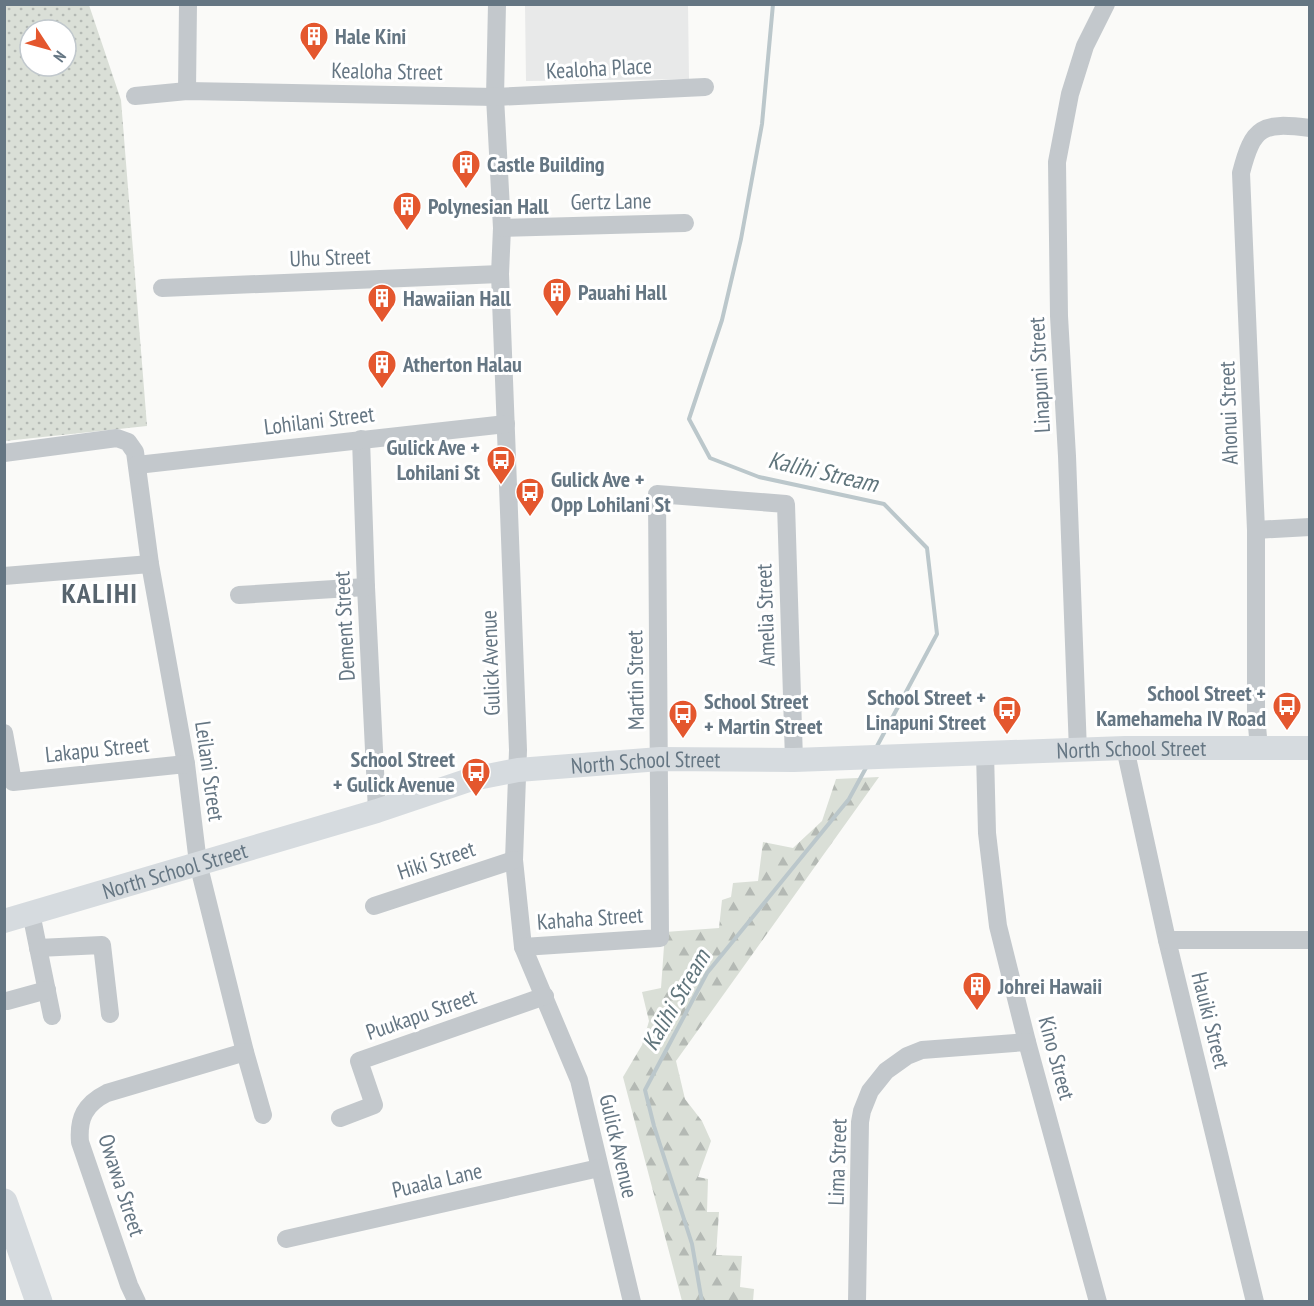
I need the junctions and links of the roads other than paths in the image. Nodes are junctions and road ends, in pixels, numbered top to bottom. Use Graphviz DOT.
graph roads {
  1 [pos="188,4"];
  2 [pos="497,4"];
  3 [pos="1106,4"];
  4 [pos="705,87"];
  5 [pos="187,91"];
  6 [pos="135,96"];
  7 [pos="495,96"];
  8 [pos="1310,128"];
  9 [pos="685,223"];
  10 [pos="502,228"];
  11 [pos="500,274"];
  12 [pos="162,288"];
  13 [pos="506,424"];
  14 [pos="361,439"];
  15 [pos="4,453"];
  16 [pos="137,465"];
  17 [pos="786,504"];
  18 [pos="1310,527"];
  19 [pos="1256,530"];
  20 [pos="150,564"];
  21 [pos="4,576"];
  22 [pos="366,587"];
  23 [pos="239,595"];
  24 [pos="4,733"];
  25 [pos="1125,748"];
  26 [pos="1310,748"];
  27 [pos="1259,749"];
  28 [pos="1078,751"];
  29 [pos="984,752"];
  30 [pos="660,759"];
  31 [pos="794,760"];
  32 [pos="186,764"];
  33 [pos="518,770"];
  34 [pos="377,811"];
  35 [pos="514,860"];
  36 [pos="198,863"];
  37 [pos="374,906"];
  38 [pos="31,913"];
  39 [pos="4,921"];
  40 [pos="660,938"];
  41 [pos="1167,940"];
  42 [pos="1310,940"];
  43 [pos="523,946"];
  44 [pos="38,948"];
  45 [pos="47,990"];
  46 [pos="545,996"];
  47 [pos="7,1001"];
  48 [pos="110,1014"];
  49 [pos="52,1016"];
  50 [pos="1027,1042"];
  51 [pos="245,1052"];
  52 [pos="263,1115"];
  53 [pos="340,1118"];
  54 [pos="599,1168"];
  55 [pos="4,1202"];
  56 [pos="286,1239"];
  57 [pos="39,1302"];
  58 [pos="137,1302"];
  59 [pos="632,1302"];
  60 [pos="857,1302"];
  61 [pos="1098,1302"];
  62 [pos="1255,1302"];
  1 -- 5 [label="street"];
  2 -- 7 [label="street, Gulick Avenue"];
  3 -- 28 [label="street, Linapuni Street"];
  4 -- 7 [label="street, Kealoha Place"];
  5 -- 6 [label="street, Kealoha Street"];
  5 -- 7 [label="street, Kealoha Street"];
  7 -- 10 [label="street, Gulick Avenue"];
  8 -- 19 [label="street, Ahonui Street"];
  9 -- 10 [label="street, Gertz Lane"];
  10 -- 11 [label="street, Gulick Avenue"];
  11 -- 12 [label="street, Uhu Street"];
  11 -- 13 [label="street, Gulick Avenue"];
  13 -- 14 [label="street, Lohilani Street"];
  13 -- 33 [label="street, Gulick Avenue"];
  14 -- 16 [label="street, Lohilani Street"];
  14 -- 22 [label="street, Dement Street"];
  15 -- 16 [label="street"];
  16 -- 20 [label="street, Leilani Street"];
  17 -- 30 [label="street, Martin Street"];
  17 -- 31 [label="street, Amelia Street"];
  18 -- 19 [label="street"];
  19 -- 27 [label="street, Ahonui Street"];
  20 -- 21 [label="street"];
  20 -- 32 [label="street, Leilani Street"];
  22 -- 23 [label="street"];
  22 -- 34 [label="street, Dement Street"];
  24 -- 32 [label="street, Lakapu Street"];
  25 -- 27 [label="main road, North School Street"];
  25 -- 28 [label="main road, North School Street"];
  25 -- 41 [label="street, Hauiki Street"];
  26 -- 27 [label="main road, North School Street"];
  28 -- 29 [label="main road, North School Street"];
  29 -- 31 [label="main road, North School Street"];
  29 -- 50 [label="street, Kino Street"];
  30 -- 31 [label="main road, North School Street"];
  30 -- 33 [label="main road, North School Street"];
  30 -- 40 [label="street, Martin Street"];
  32 -- 36 [label="street, Leilani Street"];
  33 -- 34 [label="main road, North School Street"];
  33 -- 35 [label="street, Gulick Avenue"];
  34 -- 36 [label="main road, North School Street"];
  35 -- 37 [label="street, Hiki Street"];
  35 -- 43 [label="street, Gulick Avenue"];
  36 -- 38 [label="main road, North School Street"];
  36 -- 51 [label="street, Leilani Street"];
  38 -- 39 [label="main road, North School Street"];
  38 -- 44 [label="street"];
  40 -- 43 [label="street, Kahaha Street"];
  41 -- 42 [label="street"];
  41 -- 62 [label="street, Hauiki Street"];
  43 -- 46 [label="street, Gulick Avenue"];
  44 -- 45 [label="street"];
  44 -- 48 [label="street"];
  45 -- 47 [label="street"];
  45 -- 49 [label="street"];
  46 -- 53 [label="street, Puukapu Street"];
  46 -- 54 [label="street, Gulick Avenue"];
  50 -- 60 [label="street, Lima Street"];
  50 -- 61 [label="street, Kino Street"];
  51 -- 52 [label="street, Leilani Street"];
  51 -- 58 [label="street, Owawa Street"];
  54 -- 56 [label="street, Puaala Lane"];
  54 -- 59 [label="street, Gulick Avenue"];
  55 -- 57 [label="highway"];
}
